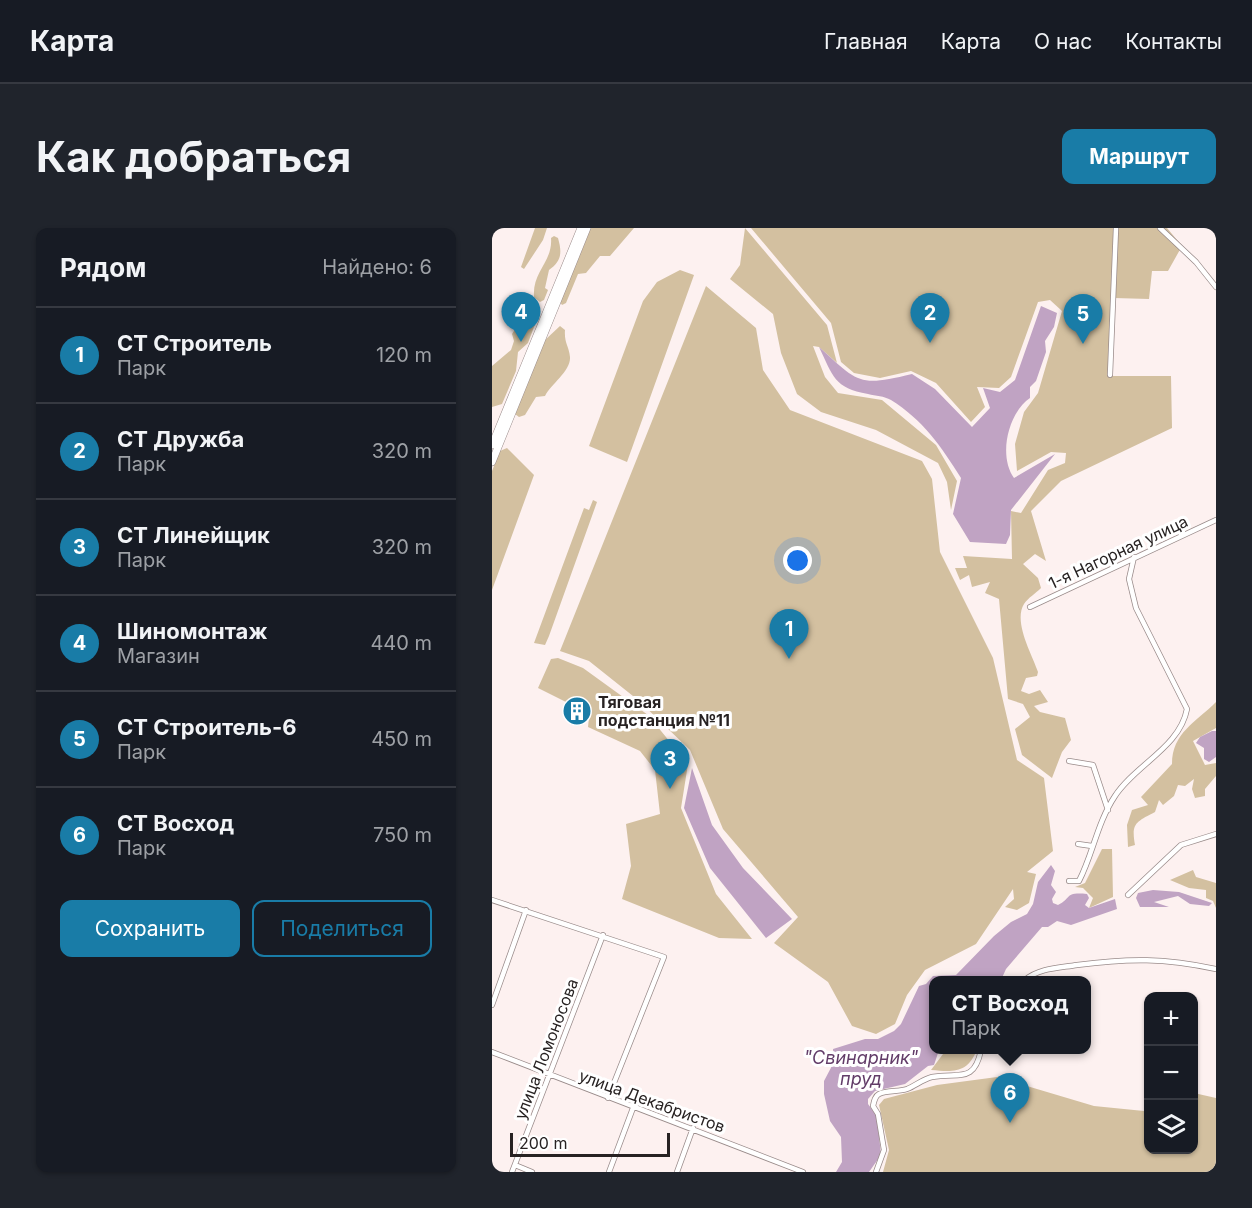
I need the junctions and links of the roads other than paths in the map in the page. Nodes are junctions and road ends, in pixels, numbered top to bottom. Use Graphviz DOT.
graph roads {
  1 [pos="581,228"];
  2 [pos="587,228"];
  3 [pos="1116,228"];
  4 [pos="1160,228"];
  5 [pos="1216,287"];
  6 [pos="1110,375"];
  7 [pos="492,445"];
  8 [pos="492,462"];
  9 [pos="1216,520"];
  10 [pos="1134,557"];
  11 [pos="1030,607"];
  12 [pos="1069,761"];
  13 [pos="1107,810"];
  14 [pos="1216,834"];
  15 [pos="1078,844"];
  16 [pos="1092,846"];
  17 [pos="1069,881"];
  18 [pos="1128,895"];
  19 [pos="492,900"];
  20 [pos="526,910"];
  21 [pos="603,936"];
  22 [pos="1216,969"];
  23 [pos="1030,976"];
  24 [pos="492,1005"];
  25 [pos="492,1052"];
  26 [pos="980,1054"];
  27 [pos="548,1075"];
  28 [pos="608,1098"];
  29 [pos="633,1108"];
  30 [pos="693,1128"];
  31 [pos="514,1165"];
  32 [pos="512,1172"];
  33 [pos="532,1172"];
  34 [pos="609,1172"];
  35 [pos="677,1172"];
  36 [pos="803,1172"];
  37 [pos="876,1172"];
  1 -- 7 [label="main road"];
  2 -- 8 [label="main road"];
  3 -- 6 [label="street"];
  4 -- 5 [label="street"];
  9 -- 10 [label="street, 1-я Нагорная улица"];
  10 -- 11 [label="street, 1-я Нагорная улица"];
  10 -- 13 [label="street"];
  12 -- 13 [label="street"];
  13 -- 16 [label="street"];
  14 -- 18 [label="street"];
  15 -- 16 [label="street"];
  16 -- 17 [label="street"];
  19 -- 20 [label="street"];
  20 -- 21 [label="street"];
  20 -- 24 [label="street"];
  21 -- 27 [label="street, улица Ломоносова"];
  21 -- 28 [label="street"];
  22 -- 23 [label="street"];
  25 -- 27 [label="street, улица Декабристов"];
  26 -- 37 [label="street"];
  27 -- 28 [label="street, улица Декабристов"];
  27 -- 31 [label="street, улица Ломоносова"];
  28 -- 29 [label="street, улица Декабристов"];
  29 -- 30 [label="street, улица Декабристов"];
  29 -- 34 [label="street"];
  30 -- 35 [label="street"];
  30 -- 36 [label="street, улица Декабристов"];
  31 -- 32 [label="street, улица Ломоносова"];
  31 -- 33 [label="street"];
}
